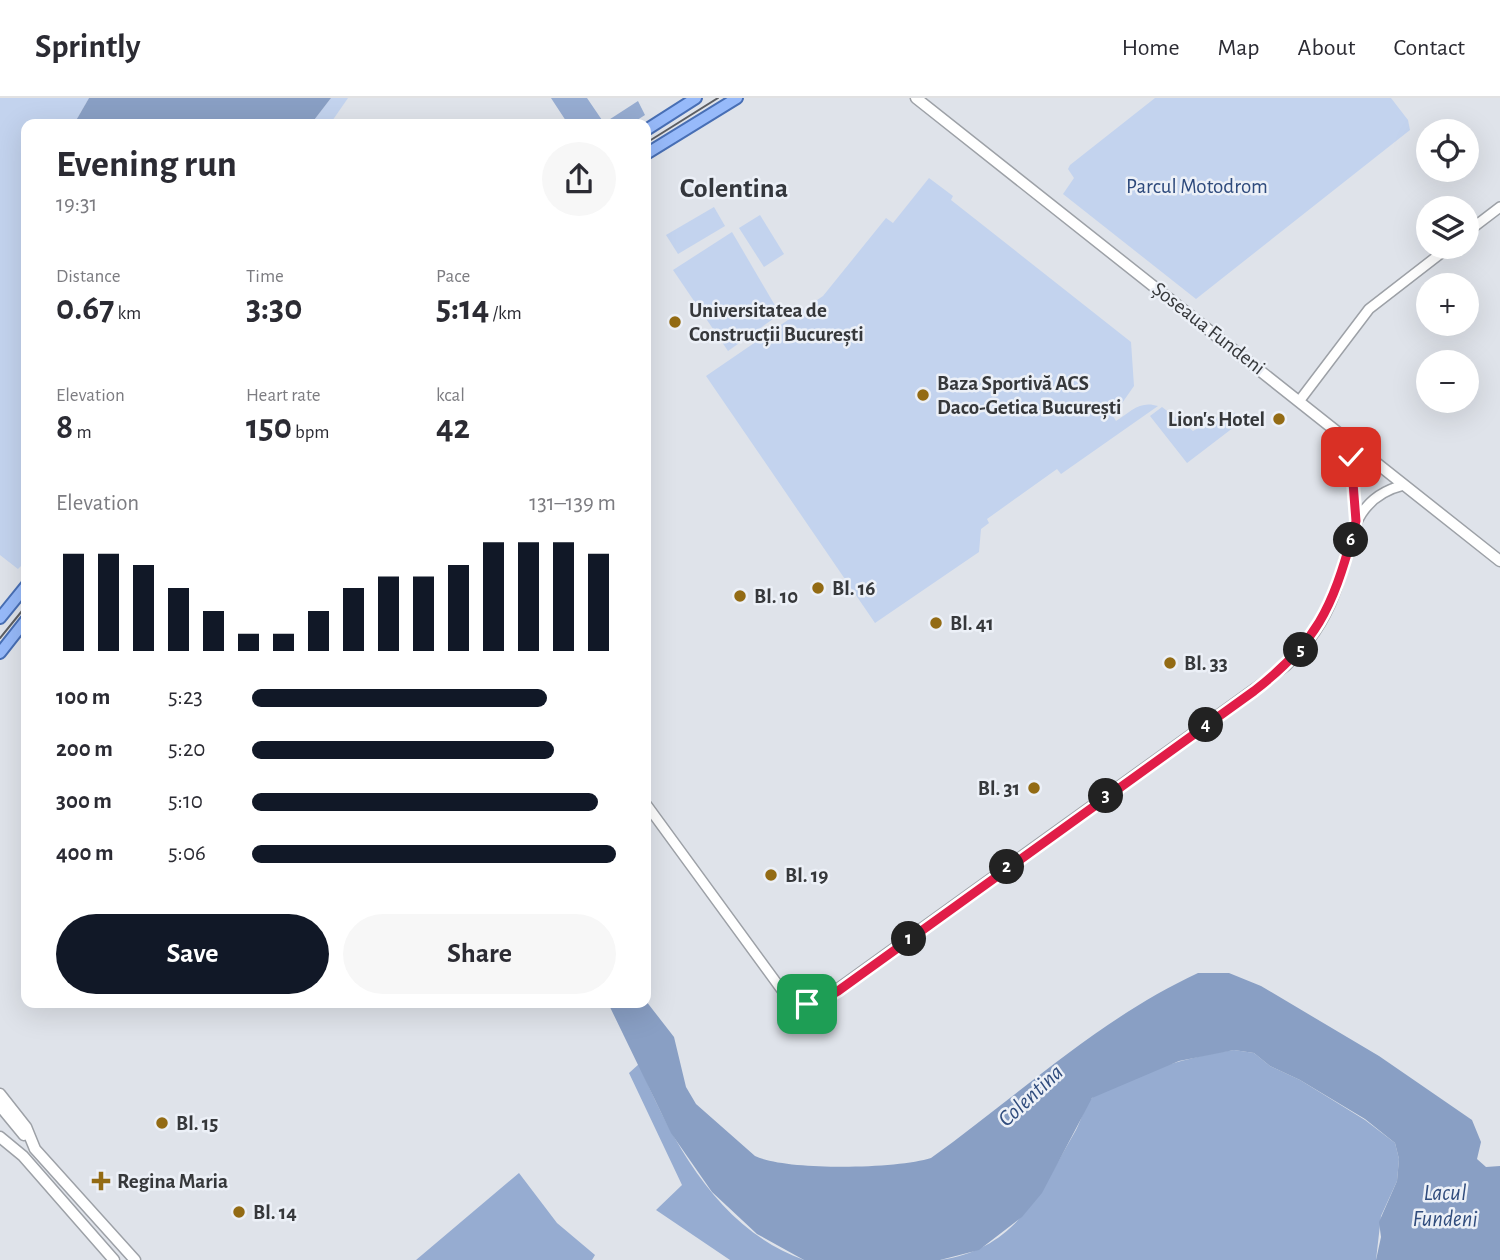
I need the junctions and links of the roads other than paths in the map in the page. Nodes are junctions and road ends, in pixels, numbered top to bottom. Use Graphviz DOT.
graph roads {
  1 [pos="696,98"];
  2 [pos="737,98"];
  3 [pos="916,98"];
  4 [pos="929,98"];
  5 [pos="651,127"];
  6 [pos="651,151"];
  7 [pos="1500,207"];
  8 [pos="1479,223"];
  9 [pos="1434,259"];
  10 [pos="1302,398"];
  11 [pos="1354,444"];
  12 [pos="1404,485"];
  13 [pos="1356,521"];
  14 [pos="1500,553"];
  15 [pos="1500,561"];
  16 [pos="21,592"];
  17 [pos="0,618"];
  18 [pos="21,626"];
  19 [pos="0,653"];
  20 [pos="651,811"];
  21 [pos="0,1094"];
  22 [pos="0,1106"];
  23 [pos="0,1127"];
  24 [pos="0,1137"];
  25 [pos="35,1149"];
  26 [pos="23,1156"];
  27 [pos="114,1260"];
  28 [pos="135,1260"];
  1 -- 5 [label="main road"];
  2 -- 6 [label="main road"];
  3 -- 10 [label="main road, Șoseaua Fundeni"];
  4 -- 10 [label="main road, Șoseaua Fundeni"];
  7 -- 8 [label="street"];
  9 -- 10 [label="street"];
  10 -- 11 [label="main road, Șoseaua Fundeni"];
  10 -- 14 [label="main road, Șoseaua Fundeni"];
  11 -- 12 [label="main road, Șoseaua Fundeni"];
  11 -- 13 [label="street"];
  12 -- 13 [label="street"];
  12 -- 15 [label="main road, Șoseaua Fundeni"];
  13 -- 20 [label="street"];
  16 -- 17 [label="main road"];
  18 -- 19 [label="main road"];
  21 -- 25 [label="main road"];
  22 -- 25 [label="main road"];
  23 -- 26 [label="main road"];
  24 -- 26 [label="main road"];
  25 -- 28 [label="main road"];
  26 -- 27 [label="main road"];
}
